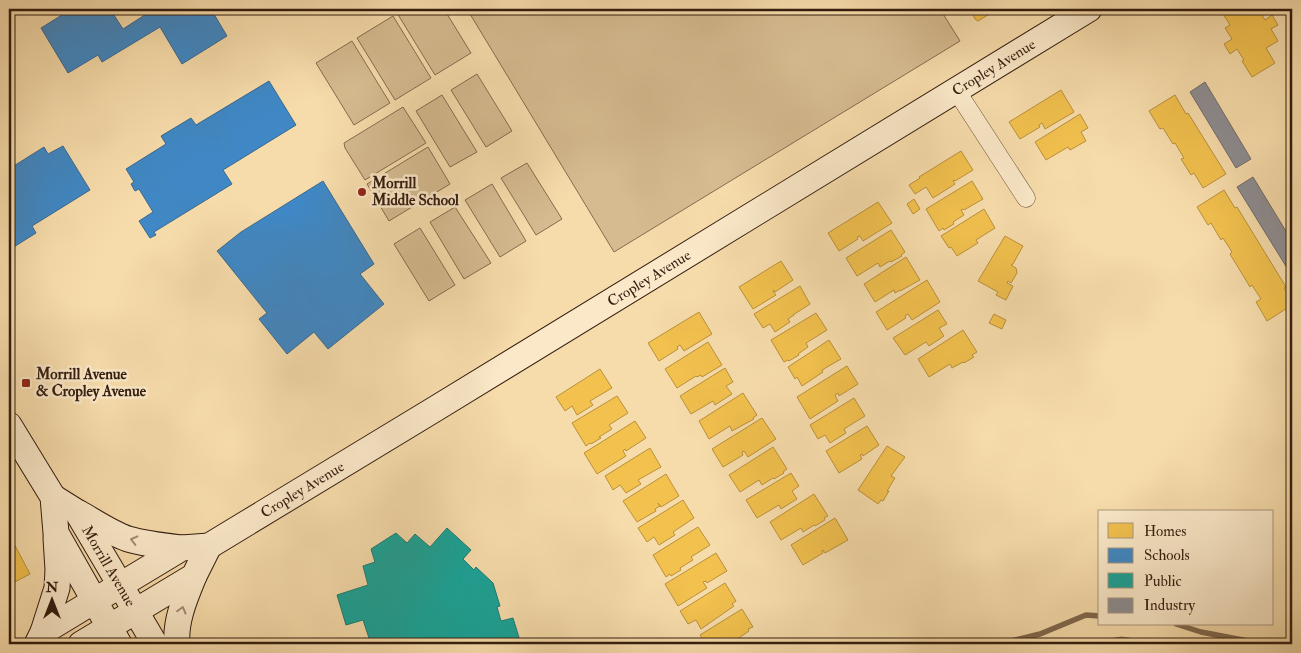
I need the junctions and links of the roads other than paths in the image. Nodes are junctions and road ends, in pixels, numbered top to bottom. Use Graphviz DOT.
graph roads {
  1 [pos="1084,10"];
  2 [pos="956,90"];
  3 [pos="1026,198"];
  4 [pos="9,425"];
  5 [pos="53,497"];
  6 [pos="77,512"];
  7 [pos="56,533"];
  8 [pos="209,546"];
  9 [pos="182,548"];
  10 [pos="194,576"];
  11 [pos="120,585"];
  12 [pos="94,601"];
  13 [pos="136,611"];
  14 [pos="114,636"];
  15 [pos="40,638"];
  16 [pos="81,644"];
  17 [pos="155,644"];
  18 [pos="177,644"];
  1 -- 2 [label="street, Cropley Avenue"];
  2 -- 3 [label="street"];
  2 -- 8 [label="street, Cropley Avenue"];
  4 -- 5 [label="street, Morrill Avenue"];
  5 -- 6 [label="street, Morrill Avenue"];
  5 -- 7 [label="street, Morrill Avenue"];
  9 -- 6 [label="street, one-way"];
  6 -- 11 [label="street, Morrill Avenue"];
  7 -- 12 [label="street, Morrill Avenue"];
  7 -- 15 [label="street"];
  8 -- 9 [label="street, Cropley Avenue"];
  8 -- 10 [label="street"];
  9 -- 11 [label="street, Cropley Avenue"];
  10 -- 13 [label="street"];
  18 -- 10 [label="street, one-way"];
  11 -- 12 [label="street, Cropley Avenue"];
  11 -- 13 [label="street, Morrill Avenue"];
  12 -- 14 [label="street, Morrill Avenue"];
  12 -- 15 [label="street, Cropley Avenue"];
  13 -- 14 [label="street"];
  13 -- 17 [label="street, Morrill Avenue"];
  14 -- 16 [label="street"];
}
